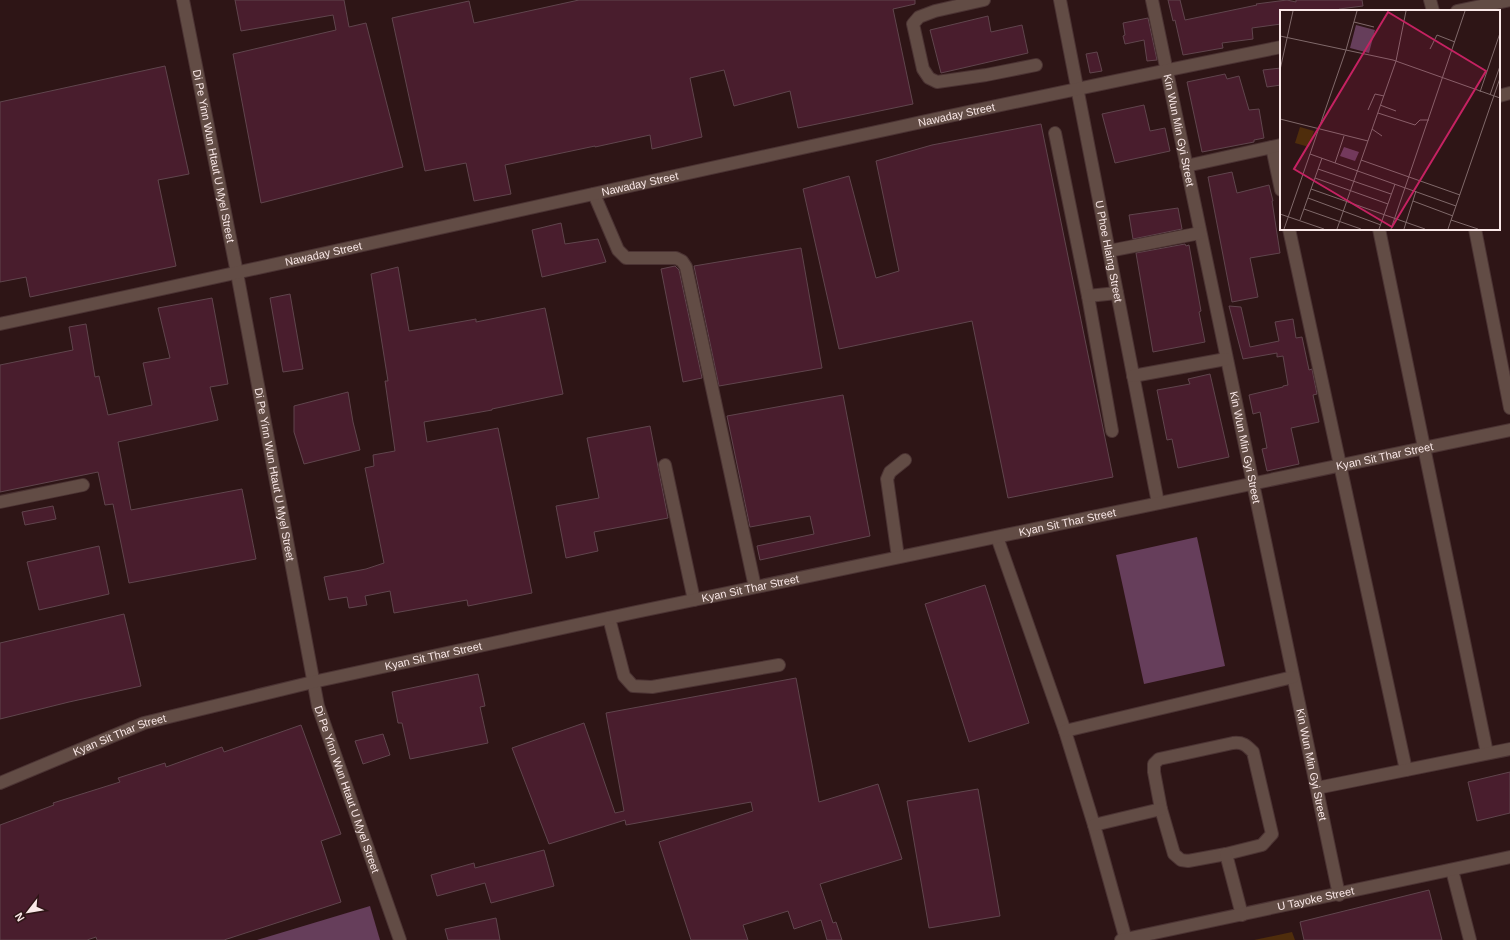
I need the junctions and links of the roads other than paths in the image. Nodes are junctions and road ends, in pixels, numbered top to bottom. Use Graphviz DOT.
graph roads {
  1 [pos="183,0"];
  2 [pos="984,0"];
  3 [pos="1060,0"];
  4 [pos="1152,0"];
  5 [pos="1430,0"];
  6 [pos="1510,0"];
  7 [pos="1433,10"];
  8 [pos="1462,10"];
  9 [pos="1280,47"];
  10 [pos="1036,65"];
  11 [pos="1166,70"];
  12 [pos="1077,88"];
  13 [pos="1510,93"];
  14 [pos="1500,96"];
  15 [pos="1055,133"];
  16 [pos="1276,146"];
  17 [pos="1186,166"];
  18 [pos="1280,181"];
  19 [pos="594,194"];
  20 [pos="1289,230"];
  21 [pos="1379,230"];
  22 [pos="1475,230"];
  23 [pos="1200,233"];
  24 [pos="1109,251"];
  25 [pos="237,273"];
  26 [pos="1117,293"];
  27 [pos="1088,296"];
  28 [pos="0,324"];
  29 [pos="1226,359"];
  30 [pos="1133,376"];
  31 [pos="1510,408"];
  32 [pos="1510,430"];
  33 [pos="1112,432"];
  34 [pos="1424,448"];
  35 [pos="905,460"];
  36 [pos="665,465"];
  37 [pos="1340,465"];
  38 [pos="1253,484"];
  39 [pos="83,485"];
  40 [pos="0,502"];
  41 [pos="1158,503"];
  42 [pos="997,537"];
  43 [pos="898,557"];
  44 [pos="754,587"];
  45 [pos="694,600"];
  46 [pos="609,618"];
  47 [pos="779,665"];
  48 [pos="1293,677"];
  49 [pos="313,682"];
  50 [pos="1065,731"];
  51 [pos="1510,749"];
  52 [pos="1487,753"];
  53 [pos="1406,770"];
  54 [pos="0,782"];
  55 [pos="1317,788"];
  56 [pos="1161,809"];
  57 [pos="1094,825"];
  58 [pos="1226,854"];
  59 [pos="1510,857"];
  60 [pos="1452,870"];
  61 [pos="1339,894"];
  62 [pos="1242,915"];
  63 [pos="400,940"];
  64 [pos="1124,940"];
  65 [pos="1470,940"];
  1 -- 25 [label="street, Di Pe Yinn Wun Htaut U Myel Street"];
  2 -- 10 [label="street"];
  3 -- 12 [label="street, U Phoe Hlaing Street"];
  4 -- 11 [label="street, Kin Wun Min Gyi Street"];
  5 -- 7 [label="street"];
  6 -- 8 [label="street"];
  9 -- 11 [label="street, Nawaday Street"];
  11 -- 12 [label="street, Nawaday Street"];
  11 -- 17 [label="street, Kin Wun Min Gyi Street"];
  12 -- 19 [label="street, Nawaday Street"];
  12 -- 24 [label="street, U Phoe Hlaing Street"];
  13 -- 14 [label="street"];
  15 -- 27 [label="street"];
  16 -- 17 [label="street"];
  16 -- 18 [label="street"];
  17 -- 23 [label="street, Kin Wun Min Gyi Street"];
  19 -- 25 [label="street, Nawaday Street"];
  19 -- 44 [label="street"];
  20 -- 37 [label="street"];
  21 -- 34 [label="street"];
  22 -- 31 [label="street"];
  23 -- 24 [label="street"];
  23 -- 29 [label="street, Kin Wun Min Gyi Street"];
  24 -- 26 [label="street, U Phoe Hlaing Street"];
  25 -- 28 [label="street, Nawaday Street"];
  25 -- 49 [label="street, Di Pe Yinn Wun Htaut U Myel Street"];
  26 -- 27 [label="street"];
  26 -- 30 [label="street, U Phoe Hlaing Street"];
  27 -- 33 [label="street"];
  29 -- 30 [label="street"];
  29 -- 38 [label="street, Kin Wun Min Gyi Street"];
  30 -- 41 [label="street, U Phoe Hlaing Street"];
  32 -- 34 [label="street, Kyan Sit Thar Street"];
  34 -- 37 [label="street, Kyan Sit Thar Street"];
  34 -- 52 [label="street"];
  35 -- 43 [label="street"];
  36 -- 45 [label="street"];
  37 -- 38 [label="street, Kyan Sit Thar Street"];
  37 -- 53 [label="street"];
  38 -- 41 [label="street, Kyan Sit Thar Street"];
  38 -- 48 [label="street, Kin Wun Min Gyi Street"];
  39 -- 40 [label="street"];
  41 -- 42 [label="street, Kyan Sit Thar Street"];
  42 -- 43 [label="street, Kyan Sit Thar Street"];
  42 -- 50 [label="street"];
  43 -- 44 [label="street, Kyan Sit Thar Street"];
  44 -- 45 [label="street, Kyan Sit Thar Street"];
  45 -- 46 [label="street, Kyan Sit Thar Street"];
  46 -- 47 [label="street"];
  46 -- 49 [label="street, Kyan Sit Thar Street"];
  48 -- 50 [label="street"];
  48 -- 55 [label="street, Kin Wun Min Gyi Street"];
  49 -- 54 [label="street, Kyan Sit Thar Street"];
  49 -- 63 [label="street, Di Pe Yinn Wun Htaut U Myel Street"];
  50 -- 57 [label="street"];
  51 -- 52 [label="street"];
  52 -- 53 [label="street"];
  53 -- 55 [label="street"];
  55 -- 61 [label="street, Kin Wun Min Gyi Street"];
  56 -- 57 [label="street"];
  56 -- 58 [label="street"];
  56 -- 58 [label="street"];
  57 -- 64 [label="street"];
  58 -- 62 [label="street"];
  59 -- 60 [label="street, U Tayoke Street"];
  60 -- 61 [label="street, U Tayoke Street"];
  60 -- 65 [label="street"];
  61 -- 62 [label="street, U Tayoke Street"];
  62 -- 64 [label="street, U Tayoke Street"];
}
